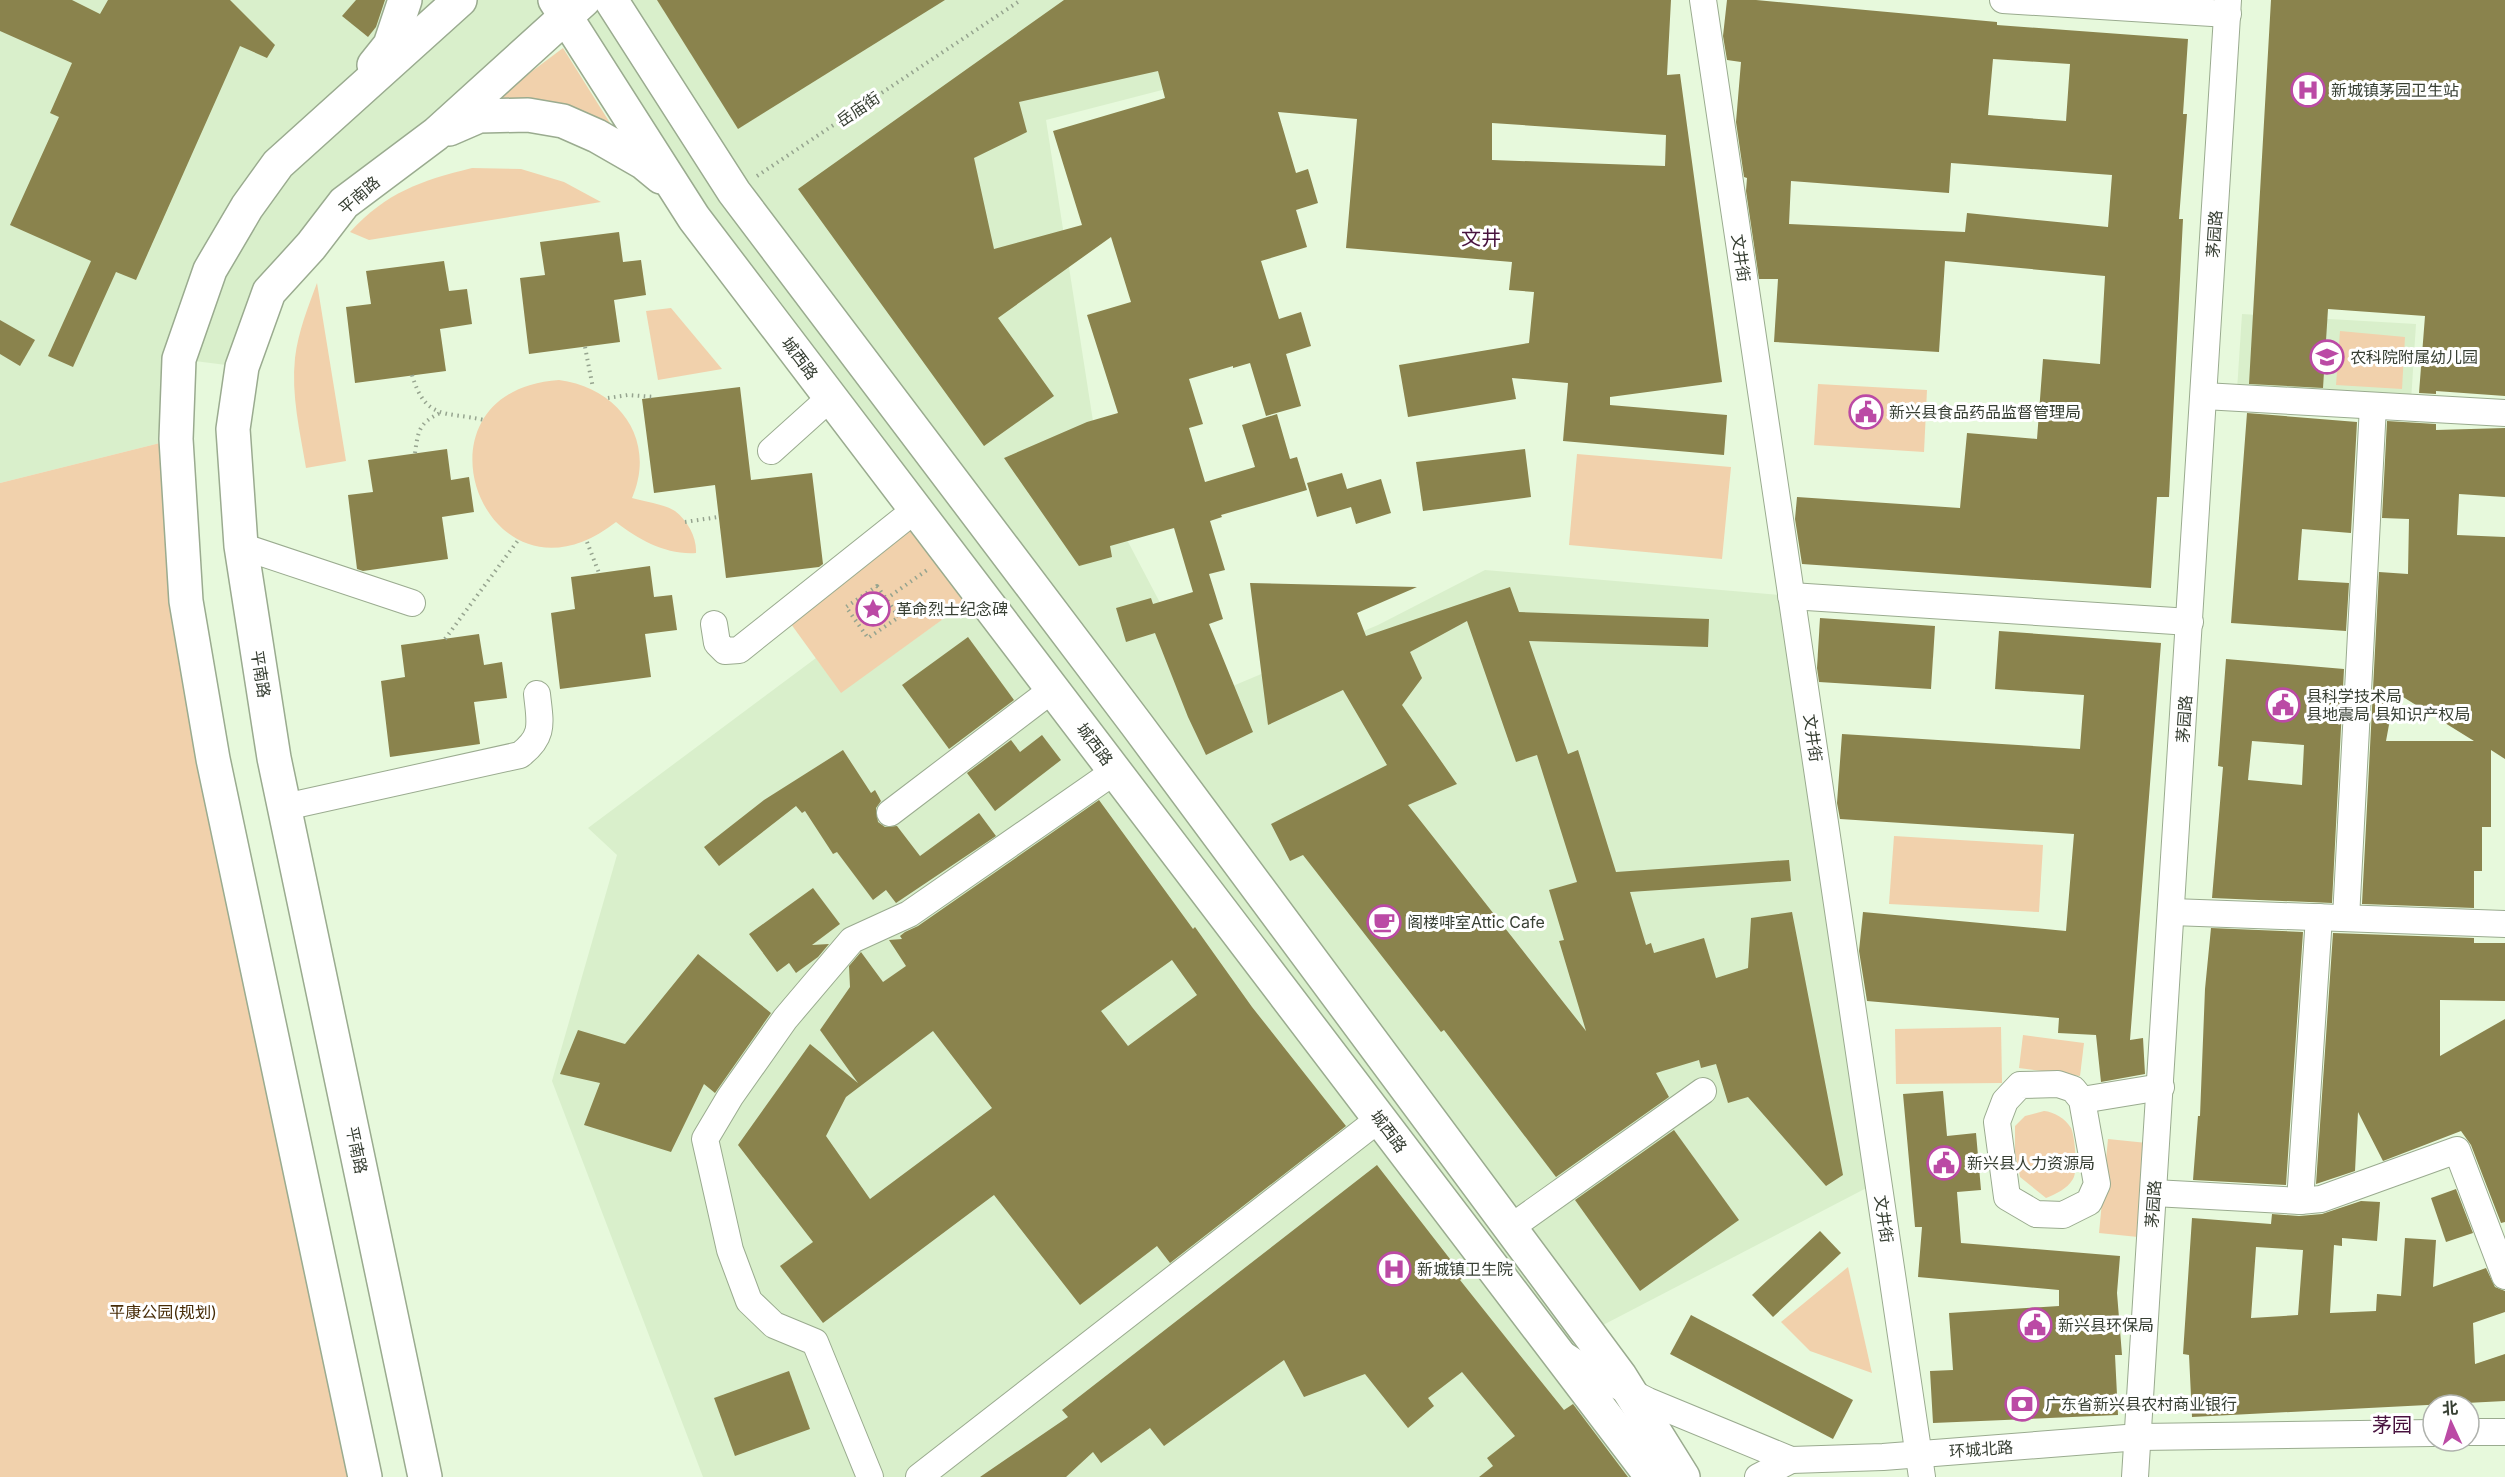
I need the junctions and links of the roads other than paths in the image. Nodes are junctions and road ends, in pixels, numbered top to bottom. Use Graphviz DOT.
graph roads {
  1 [pos="405,0"];
  2 [pos="460,0"];
  3 [pos="611,0"];
  4 [pos="1703,0"];
  5 [pos="2003,0"];
  6 [pos="568,6"];
  7 [pos="2228,7"];
  8 [pos="337,111"];
  9 [pos="436,134"];
  10 [pos="674,187"];
  11 [pos="2204,396"];
  12 [pos="831,398"];
  13 [pos="2373,406"];
  14 [pos="2505,413"];
  15 [pos="771,451"];
  16 [pos="916,509"];
  17 [pos="241,546"];
  18 [pos="1791,596"];
  19 [pos="412,603"];
  20 [pos="2190,622"];
  21 [pos="714,624"];
  22 [pos="1053,689"];
  23 [pos="537,694"];
  24 [pos="1115,771"];
  25 [pos="285,807"];
  26 [pos="890,813"];
  27 [pos="2172,912"];
  28 [pos="2319,917"];
  29 [pos="2346,918"];
  30 [pos="2505,924"];
  31 [pos="2161,1087"];
  32 [pos="1702,1090"];
  33 [pos="2082,1100"];
  34 [pos="1379,1119"];
  35 [pos="2154,1193"];
  36 [pos="2300,1201"];
  37 [pos="1510,1228"];
  38 [pos="2505,1276"];
  39 [pos="1555,1349"];
  40 [pos="2481,1432"];
  41 [pos="2505,1432"];
  42 [pos="2421,1433"];
  43 [pos="2139,1437"];
  44 [pos="1791,1460"];
  45 [pos="1920,1465"];
  46 [pos="365,1477"];
  47 [pos="425,1477"];
  48 [pos="870,1477"];
  49 [pos="919,1477"];
  50 [pos="1652,1477"];
  51 [pos="1683,1477"];
  52 [pos="1758,1477"];
  53 [pos="2135,1477"];
  1 -- 8 [label="main road"];
  2 -- 8 [label="main road"];
  3 -- 37 [label="main road"];
  4 -- 18 [label="street, 文井街"];
  5 -- 7 [label="street"];
  6 -- 9 [label="main road, 平南路"];
  6 -- 10 [label="main road, 城西路"];
  7 -- 11 [label="street, 茅园路"];
  8 -- 46 [label="main road"];
  9 -- 10 [label="main road"];
  9 -- 17 [label="main road, 平南路"];
  10 -- 12 [label="main road, 城西路"];
  11 -- 13 [label="street"];
  11 -- 20 [label="street, 茅园路"];
  12 -- 15 [label="street"];
  12 -- 16 [label="main road, 城西路"];
  13 -- 14 [label="street"];
  13 -- 29 [label="street"];
  16 -- 21 [label="street"];
  16 -- 22 [label="main road, 城西路"];
  17 -- 19 [label="street"];
  17 -- 25 [label="main road, 平南路"];
  18 -- 20 [label="street"];
  18 -- 45 [label="street, 文井街"];
  20 -- 27 [label="street, 茅园路"];
  22 -- 24 [label="main road, 城西路"];
  22 -- 26 [label="street"];
  23 -- 25 [label="street"];
  24 -- 34 [label="main road, 城西路"];
  24 -- 48 [label="street"];
  25 -- 47 [label="main road, 平南路"];
  27 -- 28 [label="street"];
  27 -- 31 [label="street, 茅园路"];
  28 -- 29 [label="street"];
  28 -- 36 [label="street"];
  29 -- 30 [label="street"];
  31 -- 33 [label="street"];
  31 -- 35 [label="street, 茅园路"];
  32 -- 37 [label="street"];
  33 -- 33 [label="street"];
  34 -- 39 [label="main road, 城西路"];
  34 -- 49 [label="street"];
  35 -- 36 [label="street"];
  35 -- 43 [label="street, 茅园路"];
  36 -- 38 [label="street"];
  37 -- 51 [label="main road"];
  39 -- 44 [label="street, 环城北路"];
  39 -- 50 [label="main road, 城西路"];
  40 -- 41 [label="street"];
  42 -- 43 [label="street, 环城北路"];
  43 -- 45 [label="street, 环城北路"];
  43 -- 53 [label="street, 茅园路"];
  44 -- 45 [label="street, 环城北路"];
  44 -- 52 [label="street"];
}
